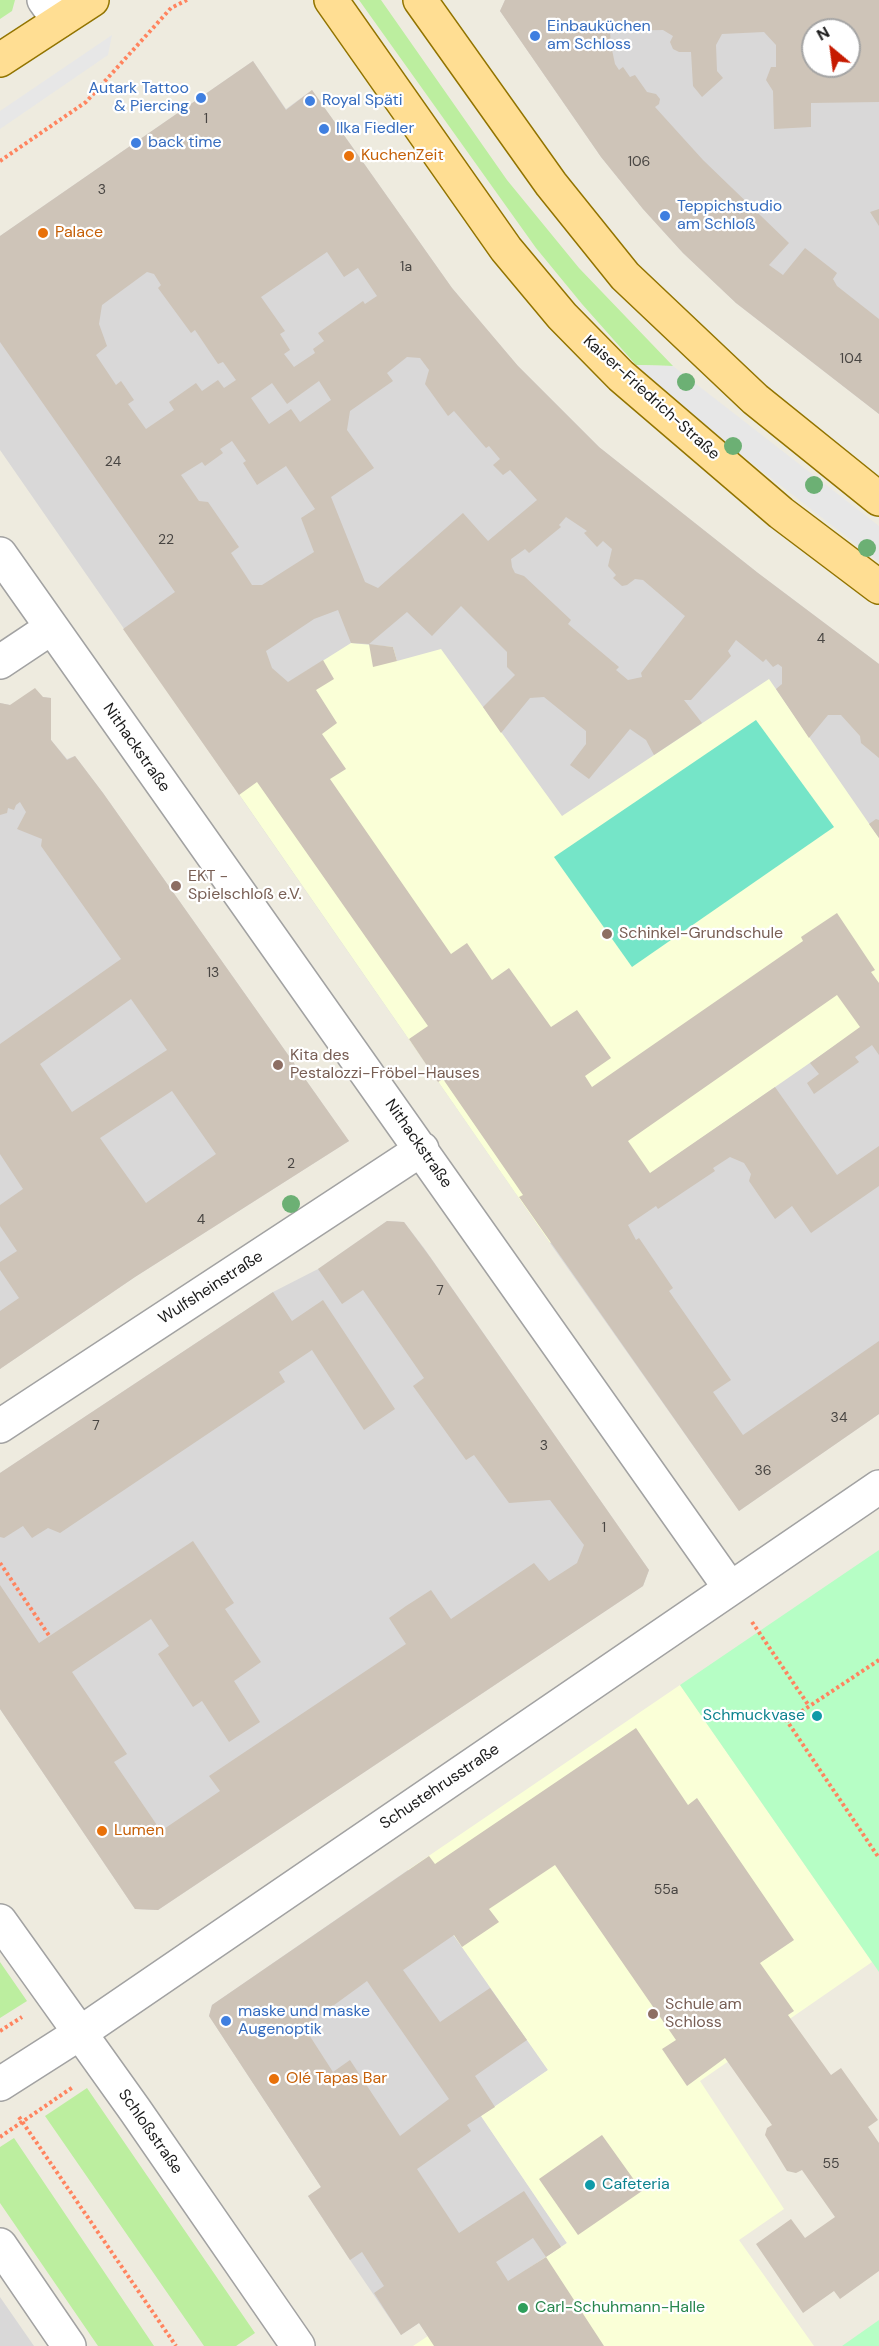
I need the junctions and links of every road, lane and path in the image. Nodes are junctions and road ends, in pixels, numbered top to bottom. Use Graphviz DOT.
graph roads {
  1 [pos="92,0"];
  2 [pos="187,0"];
  3 [pos="331,0"];
  4 [pos="420,0"];
  5 [pos="51,11"];
  6 [pos="0,60"];
  7 [pos="0,161"];
  8 [pos="879,499"];
  9 [pos="0,554"];
  10 [pos="879,587"];
  11 [pos="51,628"];
  12 [pos="0,663"];
  13 [pos="422,1149"];
  14 [pos="0,1426"];
  15 [pos="879,1487"];
  16 [pos="0,1563"];
  17 [pos="730,1588"];
  18 [pos="752,1622"];
  19 [pos="50,1637"];
  20 [pos="879,1660"];
  21 [pos="809,1706"];
  22 [pos="879,1858"];
  23 [pos="0,1921"];
  24 [pos="24,2015"];
  25 [pos="0,2031"];
  26 [pos="81,2032"];
  27 [pos="81,2081"];
  28 [pos="0,2084"];
  29 [pos="22,2121"];
  30 [pos="0,2136"];
  31 [pos="0,2245"];
  32 [pos="69,2346"];
  33 [pos="177,2346"];
  34 [pos="298,2346"];
  1 -- 5 [label="main road"];
  2 -- 7 [label="path"];
  3 -- 10 [label="main road, Kaiser-Friedrich-Straße"];
  4 -- 8 [label="main road"];
  5 -- 6 [label="main road"];
  9 -- 11 [label="street, Nithackstraße"];
  11 -- 12 [label="street"];
  11 -- 13 [label="street, Nithackstraße"];
  13 -- 14 [label="street, Wulfsheinstraße"];
  13 -- 17 [label="street, Nithackstraße"];
  15 -- 17 [label="street, Schustehrusstraße"];
  16 -- 19 [label="path"];
  17 -- 26 [label="street, Schustehrusstraße"];
  18 -- 21 [label="path"];
  20 -- 21 [label="path"];
  21 -- 22 [label="path"];
  23 -- 26 [label="street, Schloßstraße"];
  24 -- 25 [label="path"];
  26 -- 28 [label="street, Schustehrusstraße"];
  26 -- 34 [label="street, Schloßstraße"];
  27 -- 29 [label="path"];
  29 -- 30 [label="path"];
  29 -- 33 [label="path"];
  31 -- 32 [label="street"];
}
